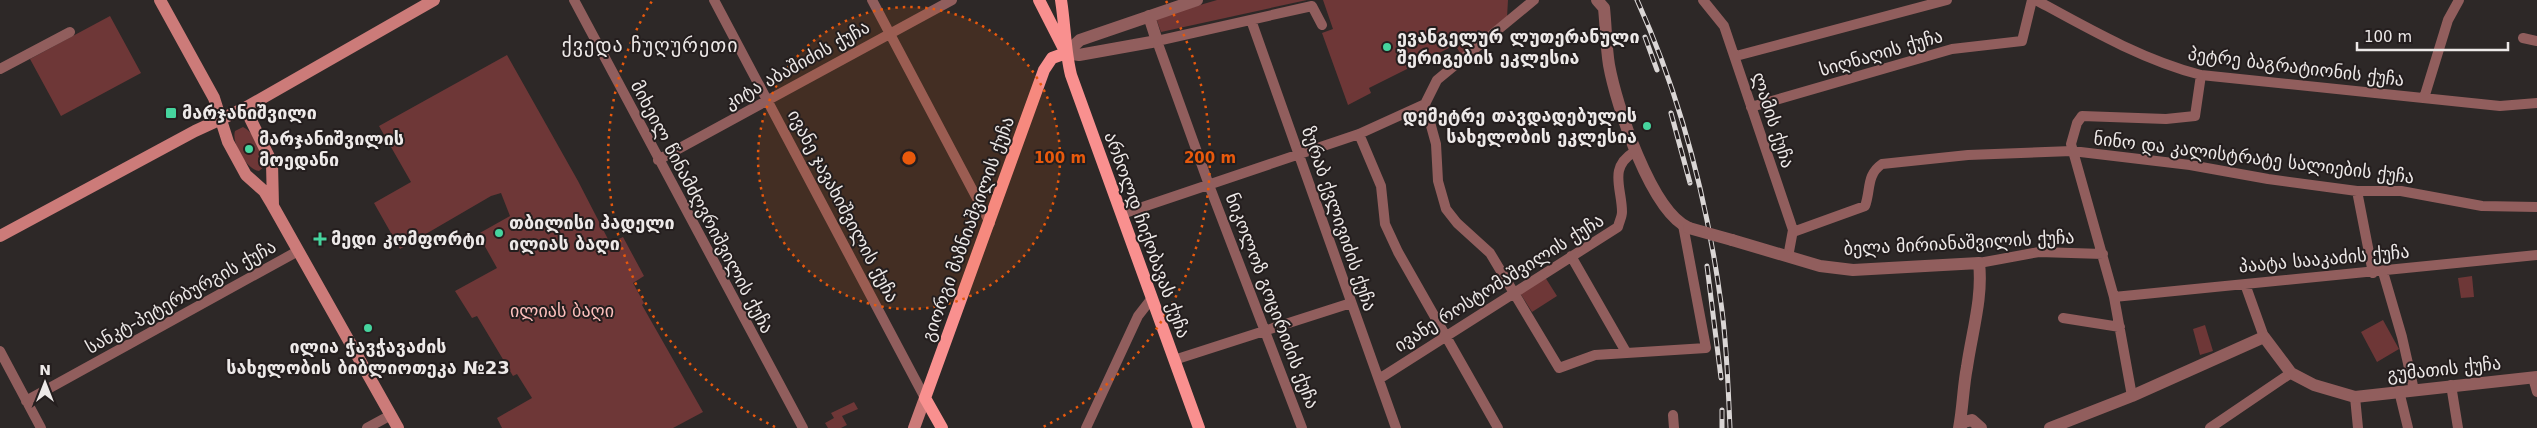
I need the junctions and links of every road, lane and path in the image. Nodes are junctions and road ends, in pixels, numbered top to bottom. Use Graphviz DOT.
graph roads {
  1 [pos="160,0"];
  2 [pos="434,0"];
  3 [pos="574,0"];
  4 [pos="714,0"];
  5 [pos="872,0"];
  6 [pos="952,0"];
  7 [pos="1039,0"];
  8 [pos="1061,0"];
  9 [pos="1197,0"];
  10 [pos="1534,0"];
  11 [pos="1704,0"];
  12 [pos="1947,0"];
  13 [pos="2034,0"];
  14 [pos="2459,0"];
  15 [pos="1600,4"];
  16 [pos="1149,16"];
  17 [pos="1251,20"];
  18 [pos="1322,26"];
  19 [pos="70,32"];
  20 [pos="890,33"];
  21 [pos="1062,37"];
  22 [pos="2523,38"];
  23 [pos="1080,40"];
  24 [pos="1157,40"];
  25 [pos="2537,40"];
  26 [pos="1066,53"];
  27 [pos="1736,56"];
  28 [pos="1052,58"];
  29 [pos="0,69"];
  30 [pos="1070,72"];
  31 [pos="2202,75"];
  32 [pos="2424,98"];
  33 [pos="767,100"];
  34 [pos="2537,102"];
  35 [pos="1424,104"];
  36 [pos="245,108"];
  37 [pos="1751,108"];
  38 [pos="221,118"];
  39 [pos="1359,134"];
  40 [pos="1634,152"];
  41 [pos="2072,152"];
  42 [pos="1299,154"];
  43 [pos="658,160"];
  44 [pos="272,174"];
  45 [pos="253,182"];
  46 [pos="1209,185"];
  47 [pos="2357,191"];
  48 [pos="273,206"];
  49 [pos="2537,207"];
  50 [pos="1122,214"];
  51 [pos="990,223"];
  52 [pos="1686,227"];
  53 [pos="1793,232"];
  54 [pos="0,236"];
  55 [pos="298,251"];
  56 [pos="2103,254"];
  57 [pos="2537,255"];
  58 [pos="1571,256"];
  59 [pos="1788,257"];
  60 [pos="1979,263"];
  61 [pos="2378,272"];
  62 [pos="2245,284"];
  63 [pos="1514,293"];
  64 [pos="2114,297"];
  65 [pos="1152,298"];
  66 [pos="1351,303"];
  67 [pos="2063,318"];
  68 [pos="2120,327"];
  69 [pos="1264,332"];
  70 [pos="1446,335"];
  71 [pos="2264,337"];
  72 [pos="0,351"];
  73 [pos="1626,352"];
  74 [pos="1174,360"];
  75 [pos="2291,373"];
  76 [pos="2535,378"];
  77 [pos="1379,380"];
  78 [pos="2451,385"];
  79 [pos="2414,390"];
  80 [pos="2399,392"];
  81 [pos="2537,392"];
  82 [pos="2132,396"];
  83 [pos="2355,397"];
  84 [pos="925,398"];
  85 [pos="1964,398"];
  86 [pos="26,401"];
  87 [pos="390,415"];
  88 [pos="1673,415"];
  89 [pos="1981,425"];
  90 [pos="41,428"];
  91 [pos="367,428"];
  92 [pos="398,428"];
  93 [pos="803,428"];
  94 [pos="914,428"];
  95 [pos="942,428"];
  96 [pos="1086,428"];
  97 [pos="1199,428"];
  98 [pos="1302,428"];
  99 [pos="1396,428"];
  100 [pos="1498,428"];
  101 [pos="1674,428"];
  102 [pos="1959,428"];
  103 [pos="2050,428"];
  104 [pos="2210,428"];
  105 [pos="2358,428"];
  106 [pos="2408,428"];
  107 [pos="2458,428"];
  1 -- 38 [label="main road"];
  2 -- 36 [label="main road"];
  3 -- 43 [label="street, მიხეილ წინამძღვრიშვილის ქუჩა"];
  4 -- 33 [label="street, ივანე ჯავახიშვილის ქუჩა"];
  5 -- 20 [label="street"];
  6 -- 20 [label="street, კიტა აბაშიძის ქუჩა"];
  7 -- 21 [label="main road"];
  8 -- 21 [label="main road"];
  9 -- 16 [label="street"];
  10 -- 35 [label="street"];
  11 -- 27 [label="street, ლამის ქუჩა"];
  12 -- 27 [label="street"];
  13 -- 31 [label="street, პეტრე ბაგრატიონის ქუჩა"];
  13 -- 37 [label="street, სიღნაღის ქუჩა"];
  14 -- 32 [label="street"];
  15 -- 40 [label="street"];
  16 -- 23 [label="street"];
  16 -- 24 [label="street, ნიკოლოზ გოცირიძის ქუჩა"];
  17 -- 18 [label="street"];
  17 -- 24 [label="street"];
  17 -- 42 [label="street, ზურაბ ქვლივიძის ქუჩა"];
  19 -- 29 [label="street"];
  20 -- 33 [label="street, კიტა აბაშიძის ქუჩა"];
  20 -- 51 [label="street"];
  21 -- 23 [label="street"];
  21 -- 26 [label="main road, არნოლდ ჩიქობავას ქუჩა"];
  21 -- 28 [label="main road, გიორგი მაზნიაშვილის ქუჩა"];
  22 -- 25 [label="street"];
  23 -- 26 [label="street"];
  24 -- 26 [label="street"];
  24 -- 46 [label="street, ნიკოლოზ გოცირიძის ქუჩა"];
  26 -- 28 [label="main road"];
  26 -- 30 [label="main road, არნოლდ ჩიქობავას ქუჩა"];
  27 -- 37 [label="street, ლამის ქუჩა"];
  28 -- 30 [label="main road"];
  28 -- 51 [label="main road, გიორგი მაზნიაშვილის ქუჩა"];
  30 -- 50 [label="main road, არნოლდ ჩიქობავას ქუჩა"];
  31 -- 32 [label="street, პეტრე ბაგრატიონის ქუჩა"];
  31 -- 41 [label="street"];
  32 -- 34 [label="street, პეტრე ბაგრატიონის ქუჩა"];
  33 -- 43 [label="street, კიტა აბაშიძის ქუჩა"];
  33 -- 84 [label="street, ივანე ჯავახიშვილის ქუჩა"];
  35 -- 39 [label="street"];
  35 -- 63 [label="street"];
  36 -- 38 [label="main road"];
  36 -- 44 [label="main road"];
  37 -- 53 [label="street, ლამის ქუჩა"];
  38 -- 45 [label="main road"];
  38 -- 54 [label="main road"];
  39 -- 42 [label="street"];
  39 -- 70 [label="street"];
  40 -- 52 [label="street"];
  40 -- 58 [label="street, ივანე როსტომაშვილის ქუჩა"];
  41 -- 47 [label="street, ნინო და კალისტრატე სალიების ქუჩა"];
  41 -- 53 [label="street, ნინო და კალისტრატე სალიების ქუჩა"];
  41 -- 56 [label="street"];
  42 -- 46 [label="street"];
  42 -- 66 [label="street, ზურაბ ქვლივიძის ქუჩა"];
  43 -- 93 [label="street, მიხეილ წინამძღვრიშვილის ქუჩა"];
  44 -- 45 [label="main road"];
  44 -- 48 [label="main road"];
  45 -- 48 [label="main road"];
  46 -- 50 [label="street"];
  46 -- 69 [label="street, ნიკოლოზ გოცირიძის ქუჩა"];
  47 -- 49 [label="street, ნინო და კალისტრატე სალიების ქუჩა"];
  47 -- 61 [label="street"];
  48 -- 55 [label="main road"];
  50 -- 65 [label="main road, არნოლდ ჩიქობავას ქუჩა"];
  51 -- 84 [label="main road, გიორგი მაზნიაშვილის ქუჩა"];
  52 -- 59 [label="street, ბელა მირიანაშვილის ქუჩა, bridge"];
  52 -- 73 [label="street"];
  53 -- 59 [label="street"];
  55 -- 86 [label="street, სანკტ-პეტერბურგის ქუჩა"];
  55 -- 87 [label="main road"];
  56 -- 60 [label="street, ბელა მირიანაშვილის ქუჩა"];
  56 -- 64 [label="street"];
  57 -- 61 [label="street, პაატა სააკაძის ქუჩა"];
  58 -- 63 [label="street, ივანე როსტომაშვილის ქუჩა"];
  58 -- 73 [label="street"];
  59 -- 60 [label="street, ბელა მირიანაშვილის ქუჩა"];
  60 -- 85 [label="street"];
  61 -- 62 [label="street, პაატა სააკაძის ქუჩა"];
  61 -- 79 [label="street"];
  62 -- 64 [label="street, პაატა სააკაძის ქუჩა"];
  62 -- 71 [label="street"];
  63 -- 70 [label="street, ივანე როსტომაშვილის ქუჩა"];
  63 -- 73 [label="street"];
  64 -- 68 [label="street"];
  65 -- 74 [label="main road, არნოლდ ჩიქობავას ქუჩა"];
  65 -- 96 [label="street"];
  66 -- 69 [label="street"];
  66 -- 77 [label="street, ზურაბ ქვლივიძის ქუჩა"];
  67 -- 68 [label="street"];
  68 -- 82 [label="street"];
  69 -- 74 [label="street"];
  69 -- 98 [label="street, ნიკოლოზ გოცირიძის ქუჩა"];
  70 -- 77 [label="street, ივანე როსტომაშვილის ქუჩა"];
  70 -- 100 [label="street"];
  71 -- 75 [label="street"];
  71 -- 82 [label="street"];
  72 -- 86 [label="street"];
  74 -- 97 [label="main road, არნოლდ ჩიქობავას ქუჩა"];
  75 -- 83 [label="street"];
  75 -- 104 [label="street"];
  76 -- 78 [label="street, გუმათის ქუჩა"];
  76 -- 81 [label="street"];
  77 -- 99 [label="street, ზურაბ ქვლივიძის ქუჩა"];
  78 -- 79 [label="street, გუმათის ქუჩა"];
  78 -- 107 [label="street"];
  79 -- 80 [label="street, გუმათის ქუჩა"];
  80 -- 83 [label="street, გუმათის ქუჩა"];
  80 -- 106 [label="street"];
  82 -- 103 [label="street"];
  83 -- 105 [label="street"];
  84 -- 94 [label="main road, გიორგი მაზნიაშვილის ქუჩა"];
  84 -- 95 [label="main road, ივანე ჯავახიშვილის ქუჩა"];
  85 -- 89 [label="street"];
  85 -- 102 [label="street"];
  86 -- 90 [label="street"];
  87 -- 91 [label="street"];
  87 -- 92 [label="main road"];
  88 -- 101 [label="street"];
  89 -- 102 [label="street"];
}
